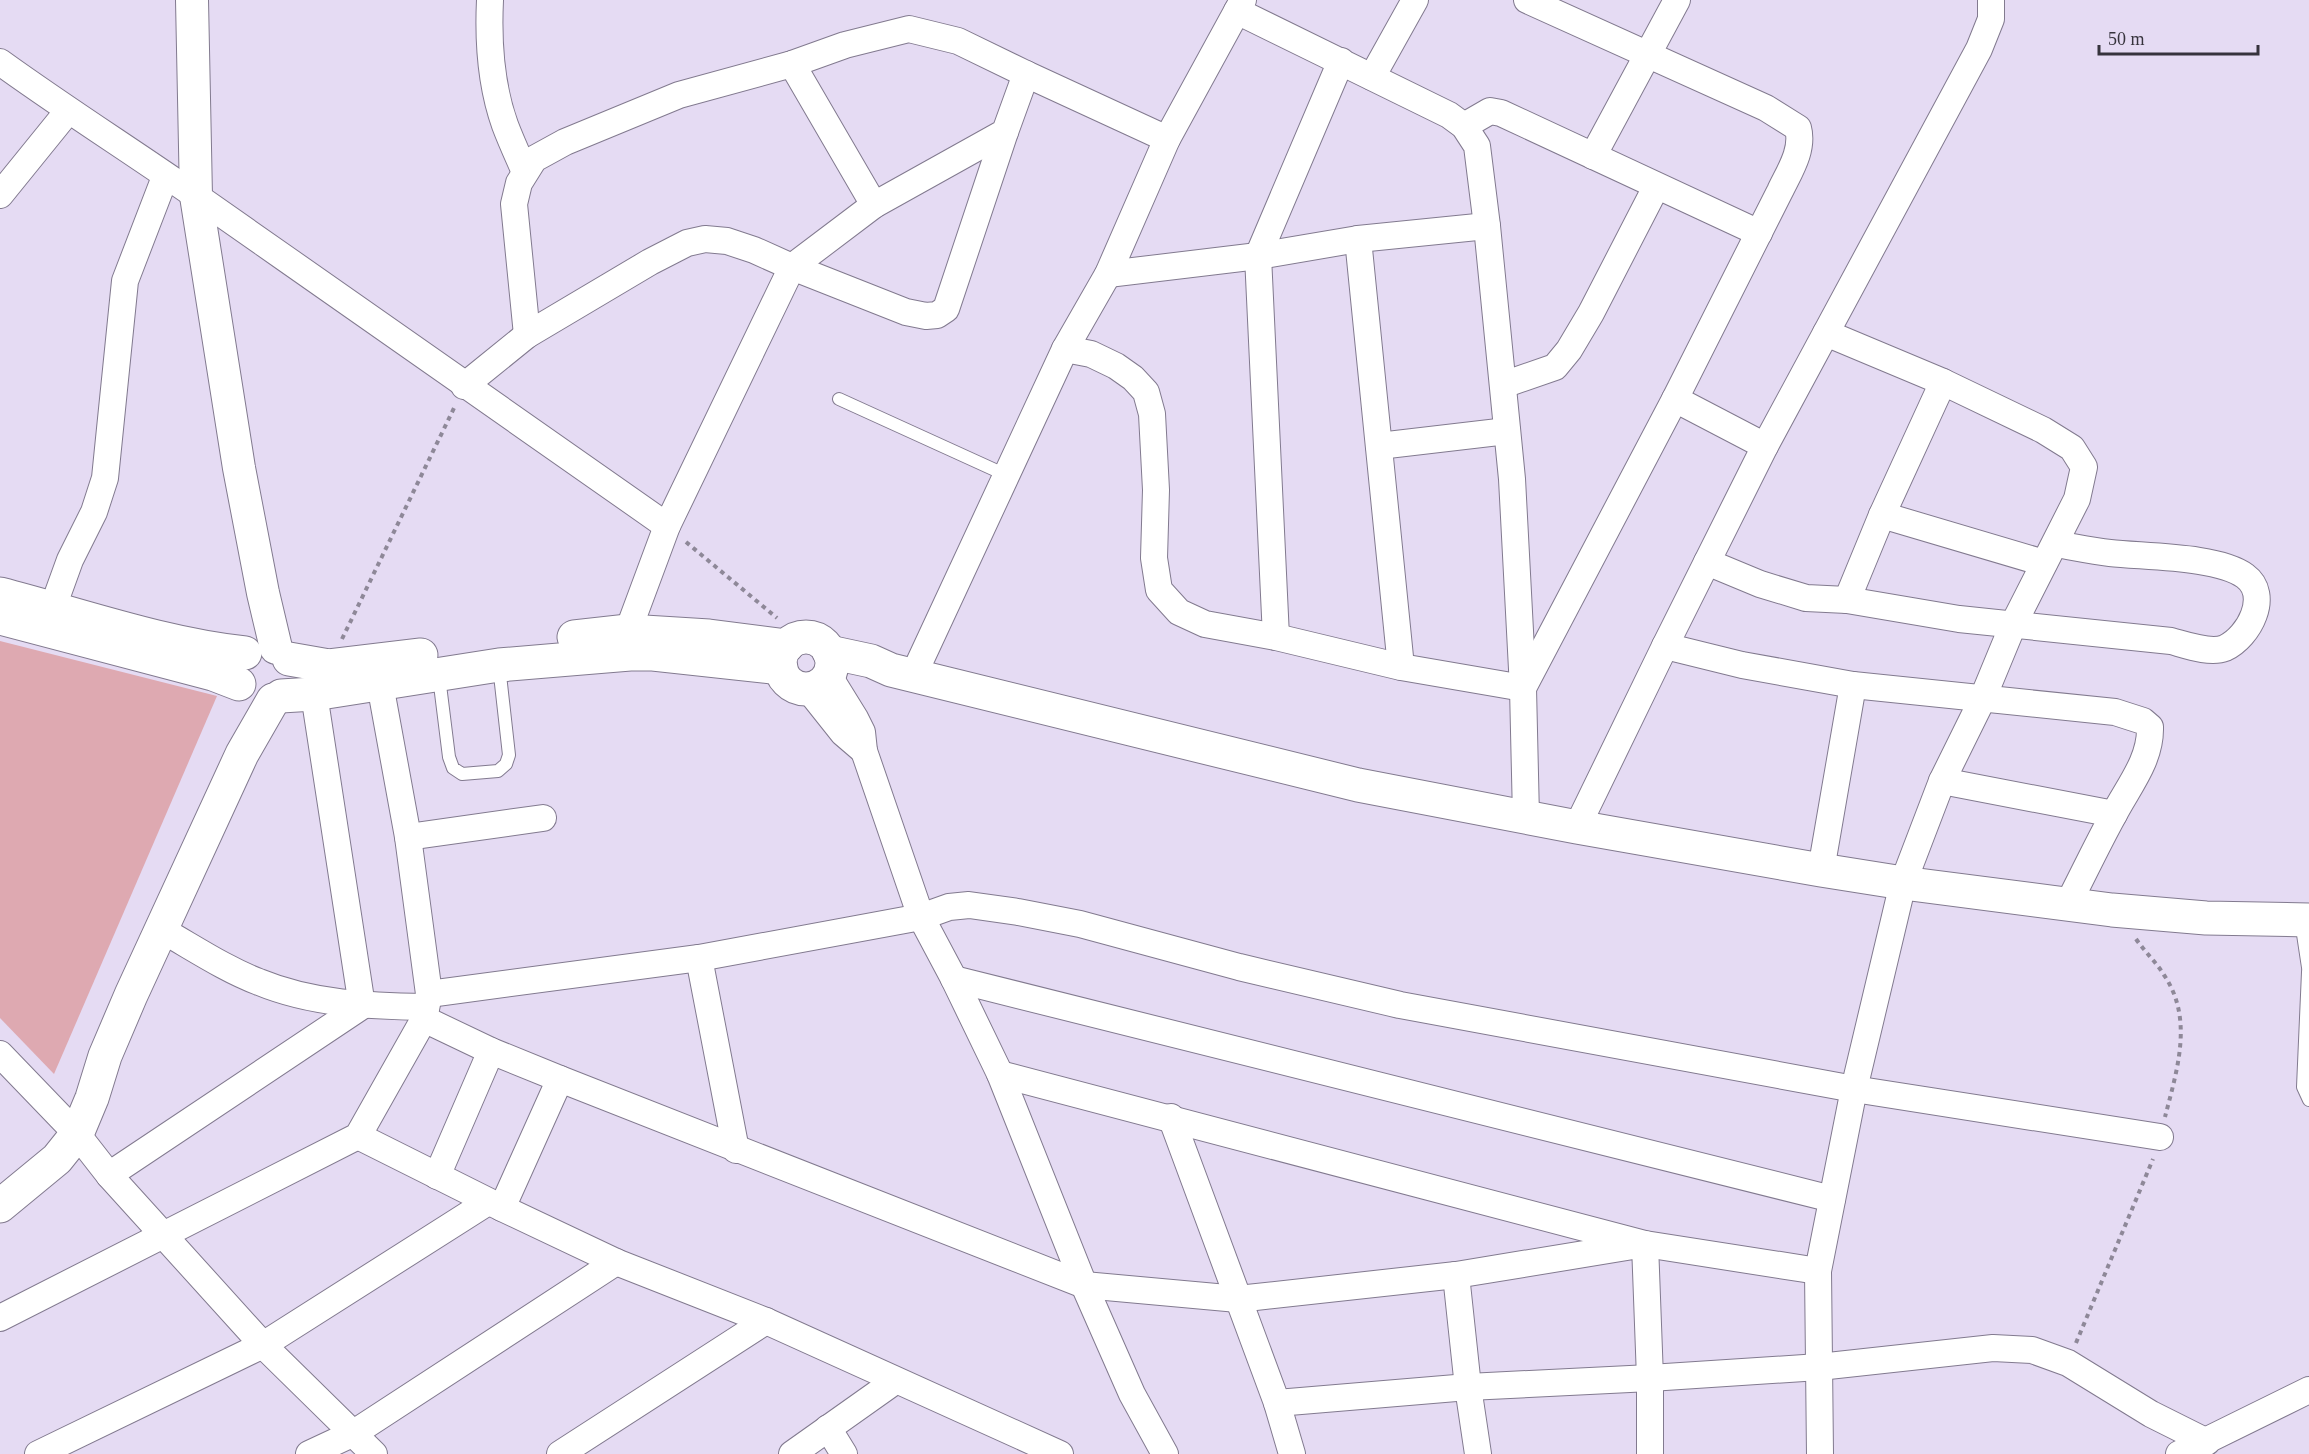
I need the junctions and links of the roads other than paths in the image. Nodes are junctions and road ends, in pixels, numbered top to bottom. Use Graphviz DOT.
graph roads {
  1 [pos="192,0"];
  2 [pos="490,0"];
  3 [pos="1415,0"];
  4 [pos="1527,0"];
  5 [pos="1677,0"];
  6 [pos="1991,0"];
  7 [pos="1240,6"];
  8 [pos="1560,7"];
  9 [pos="1649,54"];
  10 [pos="1341,61"];
  11 [pos="0,62"];
  12 [pos="792,63"];
  13 [pos="1026,74"];
  14 [pos="1372,77"];
  15 [pos="68,111"];
  16 [pos="1464,126"];
  17 [pos="1005,132"];
  18 [pos="1167,139"];
  19 [pos="1593,156"];
  20 [pos="525,172"];
  21 [pos="165,177"];
  22 [pos="1656,187"];
  23 [pos="0,195"];
  24 [pos="196,196"];
  25 [pos="874,205"];
  26 [pos="1487,226"];
  27 [pos="1759,233"];
  28 [pos="1358,239"];
  29 [pos="1258,256"];
  30 [pos="792,267"];
  31 [pos="1108,274"];
  32 [pos="1826,333"];
  33 [pos="527,335"];
  34 [pos="1065,349"];
  35 [pos="1943,382"];
  36 [pos="1503,385"];
  37 [pos="464,386"];
  38 [pos="839,399"];
  39 [pos="1676,399"];
  40 [pos="1507,430"];
  41 [pos="1378,446"];
  42 [pos="1765,446"];
  43 [pos="1006,475"];
  44 [pos="1882,515"];
  45 [pos="667,526"];
  46 [pos="2050,554"];
  47 [pos="1707,562"];
  48 [pos="0,594"];
  49 [pos="1847,600"];
  50 [pos="53,607"];
  51 [pos="0,618"];
  52 [pos="2013,625"];
  53 [pos="628,631"];
  54 [pos="1276,638"];
  55 [pos="1665,646"];
  56 [pos="809,663"];
  57 [pos="499,665"];
  58 [pos="1401,667"];
  59 [pos="902,672"];
  60 [pos="263,673"];
  61 [pos="439,674"];
  62 [pos="322,680"];
  63 [pos="380,684"];
  64 [pos="1853,685"];
  65 [pos="1523,688"];
  66 [pos="1982,700"];
  67 [pos="1942,781"];
  68 [pos="2114,814"];
  69 [pos="1526,817"];
  70 [pos="543,818"];
  71 [pos="1578,827"];
  72 [pos="408,837"];
  73 [pos="1821,870"];
  74 [pos="1903,883"];
  75 [pos="2068,904"];
  76 [pos="921,917"];
  77 [pos="2305,920"];
  78 [pos="162,930"];
  79 [pos="699,958"];
  80 [pos="2308,973"];
  81 [pos="954,979"];
  82 [pos="363,1006"];
  83 [pos="426,1007"];
  84 [pos="491,1051"];
  85 [pos="0,1054"];
  86 [pos="1000,1074"];
  87 [pos="560,1079"];
  88 [pos="1854,1089"];
  89 [pos="2309,1100"];
  90 [pos="1171,1118"];
  91 [pos="77,1134"];
  92 [pos="358,1136"];
  93 [pos="2160,1137"];
  94 [pos="736,1150"];
  95 [pos="109,1175"];
  96 [pos="436,1176"];
  97 [pos="1832,1199"];
  98 [pos="495,1205"];
  99 [pos="0,1206"];
  100 [pos="163,1235"];
  101 [pos="1645,1244"];
  102 [pos="616,1262"];
  103 [pos="1818,1270"];
  104 [pos="1456,1275"];
  105 [pos="1084,1285"];
  106 [pos="1238,1299"];
  107 [pos="0,1318"];
  108 [pos="766,1321"];
  109 [pos="263,1345"];
  110 [pos="1819,1367"];
  111 [pos="1650,1378"];
  112 [pos="895,1381"];
  113 [pos="1468,1387"];
  114 [pos="2309,1390"];
  115 [pos="1277,1403"];
  116 [pos="828,1428"];
  117 [pos="354,1433"];
  118 [pos="2207,1442"];
  119 [pos="1047,1452"];
  120 [pos="38,1454"];
  121 [pos="309,1454"];
  122 [pos="374,1454"];
  123 [pos="560,1454"];
  124 [pos="792,1454"];
  125 [pos="844,1454"];
  126 [pos="1165,1454"];
  127 [pos="1292,1454"];
  128 [pos="1478,1454"];
  129 [pos="1650,1454"];
  130 [pos="1820,1454"];
  131 [pos="2179,1454"];
  1 -- 24 [label="street"];
  2 -- 20 [label="street"];
  3 -- 14 [label="street"];
  4 -- 8 [label="street"];
  5 -- 9 [label="street"];
  6 -- 32 [label="street"];
  7 -- 10 [label="street"];
  7 -- 18 [label="street"];
  8 -- 9 [label="street"];
  9 -- 19 [label="street"];
  9 -- 27 [label="street"];
  10 -- 14 [label="street"];
  10 -- 29 [label="street"];
  11 -- 15 [label="street"];
  12 -- 13 [label="street"];
  12 -- 20 [label="street"];
  12 -- 25 [label="street"];
  13 -- 17 [label="street"];
  13 -- 18 [label="street"];
  14 -- 16 [label="street"];
  15 -- 21 [label="street"];
  15 -- 23 [label="street"];
  16 -- 19 [label="street"];
  16 -- 26 [label="street"];
  17 -- 25 [label="street"];
  17 -- 30 [label="street"];
  18 -- 31 [label="street"];
  19 -- 22 [label="street"];
  20 -- 33 [label="street"];
  21 -- 24 [label="street"];
  21 -- 50 [label="street"];
  22 -- 27 [label="street"];
  22 -- 36 [label="street"];
  24 -- 37 [label="street"];
  24 -- 60 [label="street"];
  25 -- 30 [label="street"];
  26 -- 28 [label="street"];
  26 -- 36 [label="street"];
  27 -- 39 [label="street"];
  28 -- 29 [label="street"];
  28 -- 41 [label="street"];
  29 -- 31 [label="street"];
  29 -- 54 [label="street"];
  30 -- 33 [label="street"];
  30 -- 45 [label="street"];
  31 -- 34 [label="street"];
  32 -- 35 [label="street"];
  32 -- 42 [label="street"];
  33 -- 37 [label="street"];
  34 -- 43 [label="street"];
  34 -- 54 [label="street"];
  35 -- 44 [label="street"];
  35 -- 46 [label="street"];
  36 -- 40 [label="street"];
  37 -- 45 [label="street"];
  38 -- 43 [label="lane"];
  39 -- 42 [label="street"];
  39 -- 65 [label="street"];
  40 -- 41 [label="street"];
  40 -- 65 [label="street"];
  41 -- 58 [label="street"];
  42 -- 47 [label="street"];
  43 -- 59 [label="street"];
  44 -- 46 [label="street"];
  44 -- 49 [label="street"];
  45 -- 53 [label="street"];
  46 -- 52 [label="street"];
  46 -- 52 [label="street"];
  47 -- 49 [label="street"];
  47 -- 55 [label="street"];
  48 -- 50 [label="main road"];
  49 -- 52 [label="street"];
  50 -- 60 [label="main road"];
  51 -- 60 [label="main road"];
  52 -- 66 [label="street"];
  53 -- 56 [label="main road"];
  53 -- 62 [label="main road"];
  54 -- 58 [label="street"];
  55 -- 64 [label="street"];
  55 -- 71 [label="street"];
  56 -- 57 [label="main road"];
  56 -- 59 [label="main road"];
  56 -- 76 [label="street"];
  57 -- 61 [label="main road"];
  57 -- 61 [label="lane"];
  58 -- 65 [label="street"];
  59 -- 69 [label="main road"];
  60 -- 62 [label="main road"];
  60 -- 78 [label="main road"];
  61 -- 63 [label="main road"];
  62 -- 63 [label="main road"];
  62 -- 82 [label="street"];
  63 -- 72 [label="street"];
  64 -- 66 [label="street"];
  64 -- 73 [label="street"];
  65 -- 69 [label="street"];
  66 -- 67 [label="street"];
  66 -- 68 [label="street"];
  67 -- 68 [label="street"];
  67 -- 74 [label="street"];
  68 -- 75 [label="street"];
  69 -- 71 [label="main road"];
  70 -- 72 [label="street"];
  71 -- 73 [label="main road"];
  72 -- 83 [label="street"];
  73 -- 74 [label="main road"];
  74 -- 75 [label="main road"];
  74 -- 88 [label="street"];
  75 -- 77 [label="main road"];
  76 -- 79 [label="street"];
  76 -- 81 [label="street"];
  76 -- 88 [label="street"];
  77 -- 80 [label="lane"];
  78 -- 82 [label="street"];
  78 -- 91 [label="main road"];
  79 -- 83 [label="street"];
  79 -- 94 [label="street"];
  80 -- 89 [label="lane"];
  81 -- 86 [label="street"];
  81 -- 97 [label="street"];
  82 -- 83 [label="street"];
  82 -- 95 [label="street"];
  83 -- 84 [label="street"];
  83 -- 92 [label="street"];
  84 -- 87 [label="street"];
  84 -- 96 [label="street"];
  85 -- 91 [label="street"];
  86 -- 90 [label="street"];
  86 -- 105 [label="street"];
  87 -- 94 [label="street"];
  87 -- 98 [label="street"];
  88 -- 93 [label="street"];
  88 -- 97 [label="street"];
  90 -- 101 [label="street"];
  90 -- 106 [label="street"];
  91 -- 95 [label="street"];
  91 -- 99 [label="main road"];
  92 -- 96 [label="street"];
  92 -- 100 [label="street"];
  94 -- 105 [label="street"];
  95 -- 100 [label="street"];
  96 -- 98 [label="street"];
  97 -- 103 [label="street"];
  98 -- 102 [label="street"];
  98 -- 109 [label="street"];
  100 -- 107 [label="street"];
  100 -- 109 [label="street"];
  101 -- 103 [label="street"];
  101 -- 104 [label="street"];
  101 -- 111 [label="street"];
  102 -- 108 [label="street"];
  102 -- 117 [label="street"];
  103 -- 110 [label="street"];
  104 -- 106 [label="street"];
  104 -- 113 [label="street"];
  105 -- 106 [label="street"];
  105 -- 126 [label="street"];
  106 -- 115 [label="street"];
  108 -- 112 [label="street"];
  108 -- 123 [label="street"];
  109 -- 117 [label="street"];
  109 -- 120 [label="street"];
  110 -- 111 [label="street"];
  110 -- 118 [label="street"];
  110 -- 130 [label="street"];
  111 -- 113 [label="street"];
  111 -- 129 [label="street"];
  112 -- 116 [label="street"];
  112 -- 119 [label="street"];
  113 -- 115 [label="street"];
  113 -- 128 [label="street"];
  114 -- 118 [label="street"];
  115 -- 127 [label="street"];
  116 -- 124 [label="street"];
  116 -- 125 [label="street"];
  117 -- 121 [label="street"];
  117 -- 122 [label="street"];
  118 -- 131 [label="street"];
}
